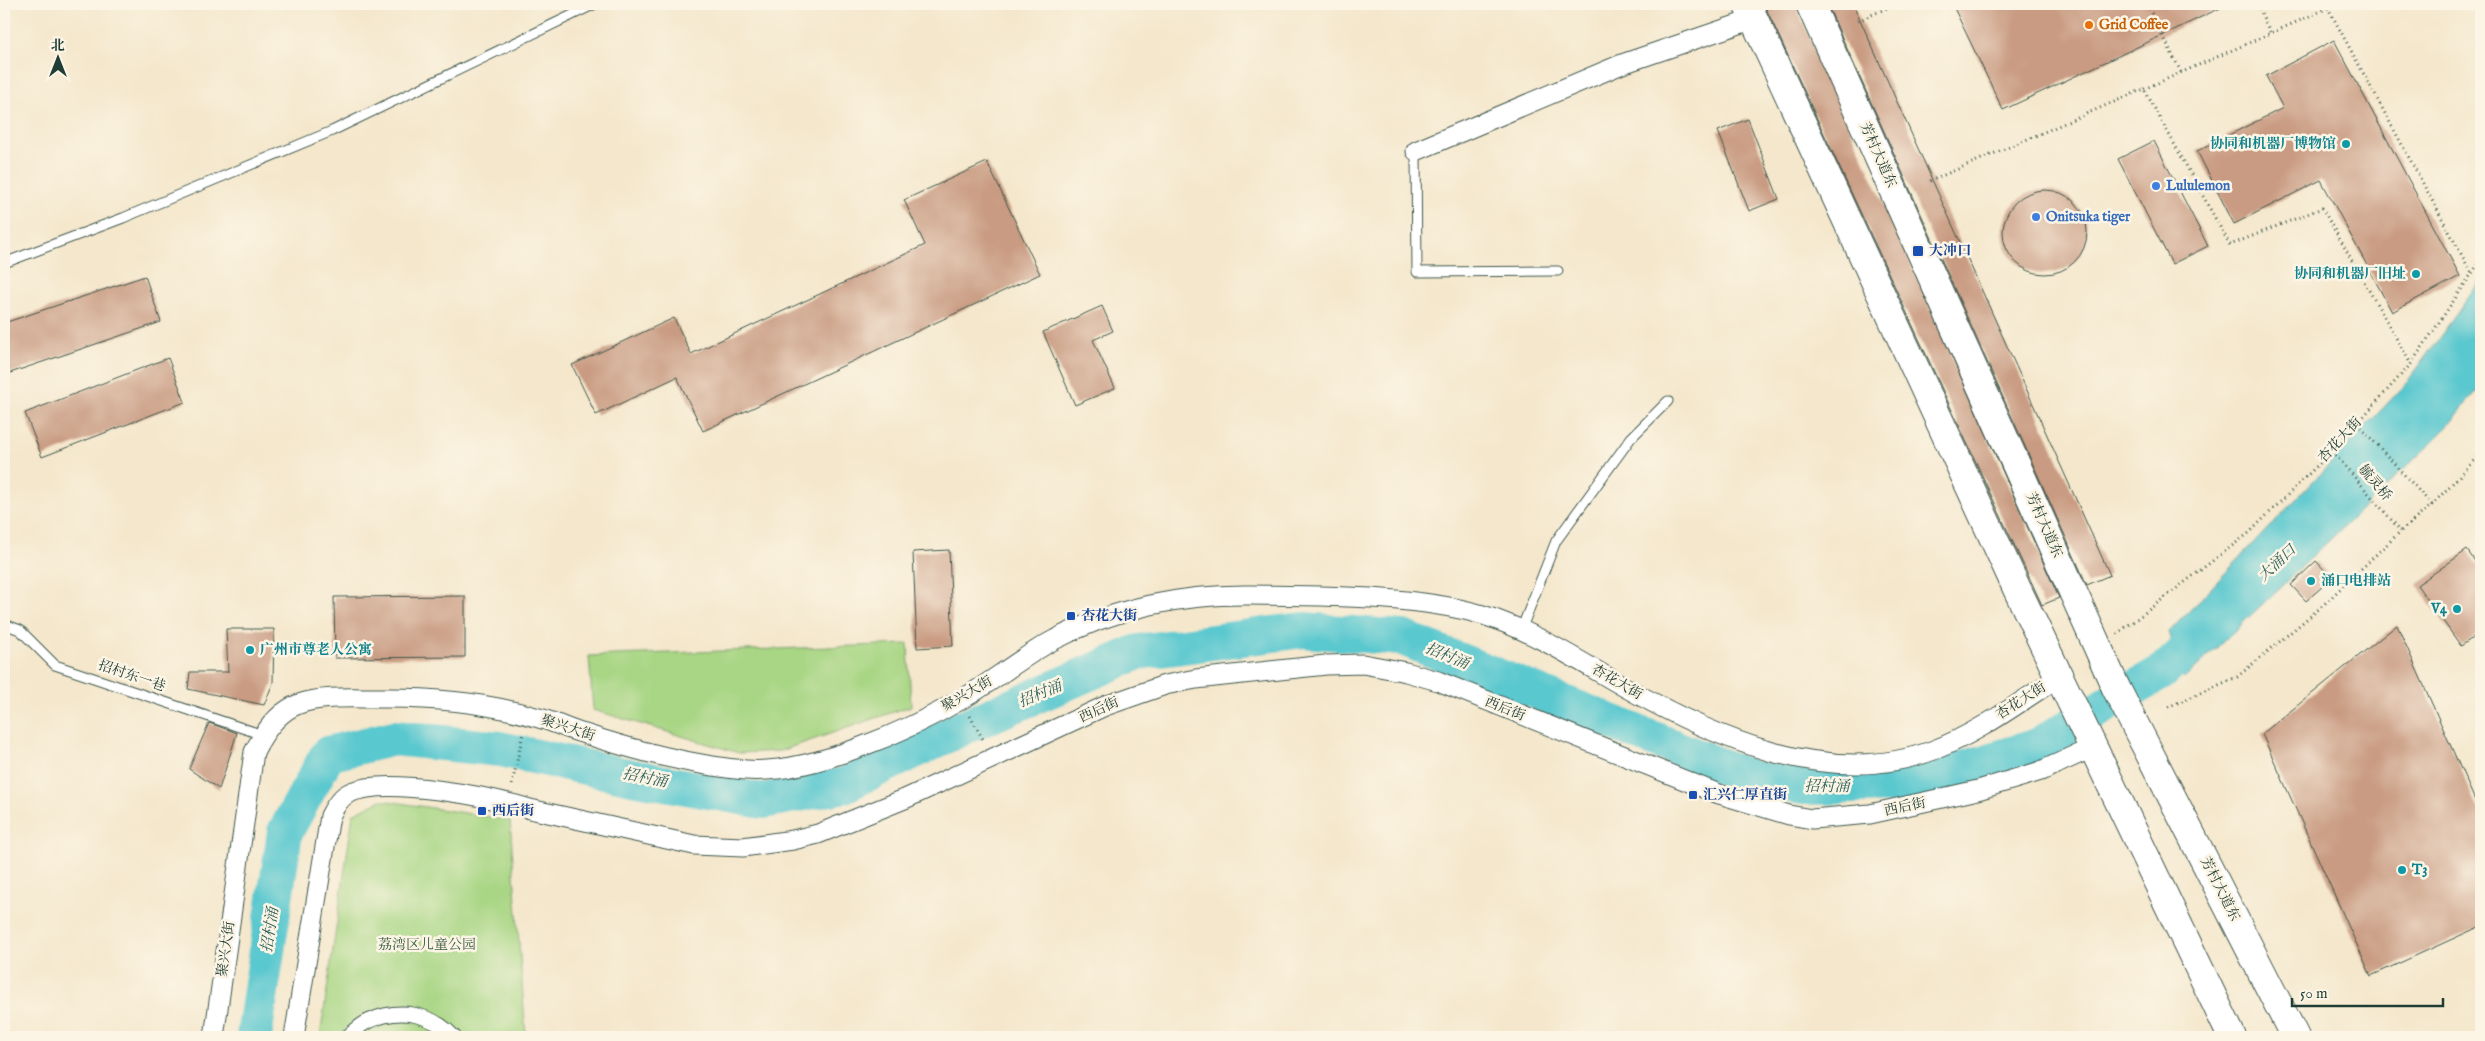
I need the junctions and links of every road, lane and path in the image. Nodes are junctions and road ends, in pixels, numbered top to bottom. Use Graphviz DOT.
graph roads {
  1 [pos="595,4"];
  2 [pos="1810,4"];
  3 [pos="1896,4"];
  4 [pos="2147,4"];
  5 [pos="2257,4"];
  6 [pos="1751,11"];
  7 [pos="1858,21"];
  8 [pos="2270,32"];
  9 [pos="2181,72"];
  10 [pos="2144,89"];
  11 [pos="1416,151"];
  12 [pos="1930,181"];
  13 [pos="2481,260"];
  14 [pos="4,263"];
  15 [pos="1558,271"];
  16 [pos="2472,274"];
  17 [pos="2411,364"];
  18 [pos="1668,401"];
  19 [pos="2357,423"];
  20 [pos="2332,451"];
  21 [pos="2481,453"];
  22 [pos="2432,505"];
  23 [pos="2401,531"];
  24 [pos="1154,604"];
  25 [pos="4,624"];
  26 [pos="1521,630"];
  27 [pos="2098,647"];
  28 [pos="2059,677"];
  29 [pos="961,700"];
  30 [pos="2168,707"];
  31 [pos="523,732"];
  32 [pos="263,735"];
  33 [pos="2091,740"];
  34 [pos="993,758"];
  35 [pos="512,783"];
  36 [pos="214,1037"];
  37 [pos="294,1037"];
  38 [pos="347,1037"];
  39 [pos="454,1037"];
  40 [pos="2232,1037"];
  41 [pos="2295,1037"];
  1 -- 14 [label="lane"];
  2 -- 27 [label="highway, 芳村大道东"];
  3 -- 7 [label="path"];
  4 -- 9 [label="path"];
  5 -- 8 [label="path"];
  6 -- 11 [label="street"];
  6 -- 28 [label="highway"];
  8 -- 9 [label="path"];
  8 -- 16 [label="path"];
  9 -- 10 [label="path"];
  10 -- 12 [label="path"];
  10 -- 17 [label="path"];
  11 -- 15 [label="lane"];
  13 -- 16 [label="path, 杏花大街"];
  16 -- 17 [label="path, 杏花大街"];
  17 -- 19 [label="path, 杏花大街"];
  18 -- 26 [label="lane"];
  19 -- 20 [label="path, 杏花大街"];
  19 -- 22 [label="path"];
  20 -- 23 [label="path, 毓灵桥"];
  20 -- 27 [label="path, 杏花大街"];
  21 -- 22 [label="path"];
  22 -- 23 [label="path"];
  23 -- 30 [label="path"];
  24 -- 26 [label="street, 杏花大街"];
  24 -- 29 [label="street, 聚兴大街"];
  25 -- 32 [label="lane, 招村东一巷"];
  26 -- 28 [label="street, 杏花大街"];
  27 -- 41 [label="highway, 芳村大道东"];
  28 -- 33 [label="highway"];
  29 -- 32 [label="street, 聚兴大街"];
  29 -- 34 [label="path"];
  31 -- 35 [label="path"];
  32 -- 36 [label="street, 聚兴大街"];
  33 -- 34 [label="street, 西后街"];
  33 -- 40 [label="highway"];
  34 -- 37 [label="street, 西后街"];
  38 -- 39 [label="street"];
}
